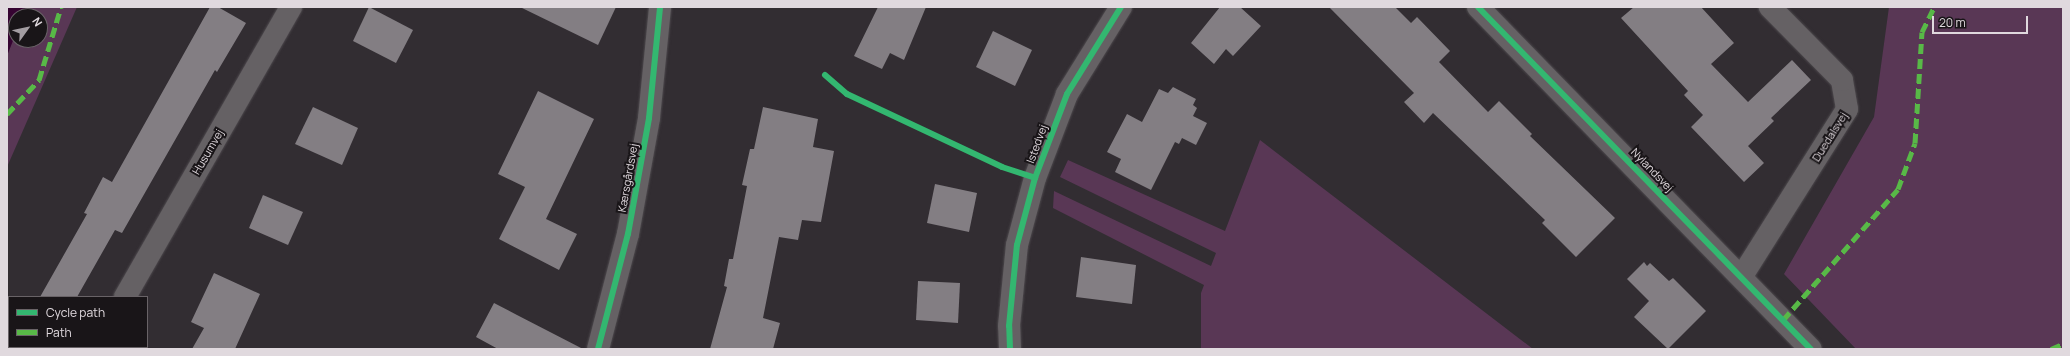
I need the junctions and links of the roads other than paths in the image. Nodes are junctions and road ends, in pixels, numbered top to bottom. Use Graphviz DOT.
graph roads {
  1 [pos="292,7"];
  2 [pos="660,7"];
  3 [pos="1121,7"];
  4 [pos="1478,7"];
  5 [pos="1770,7"];
  6 [pos="1742,276"];
  7 [pos="127,296"];
  8 [pos="598,349"];
  9 [pos="1010,349"];
  10 [pos="1811,349"];
  1 -- 7 [label="street, Husumvej"];
  2 -- 8 [label="street, Kærsgårdsvej"];
  3 -- 9 [label="street, Istedvej"];
  4 -- 6 [label="street, Nylandsvej"];
  5 -- 6 [label="street, Duedalsvej"];
  6 -- 10 [label="street, Nylandsvej"];
}
